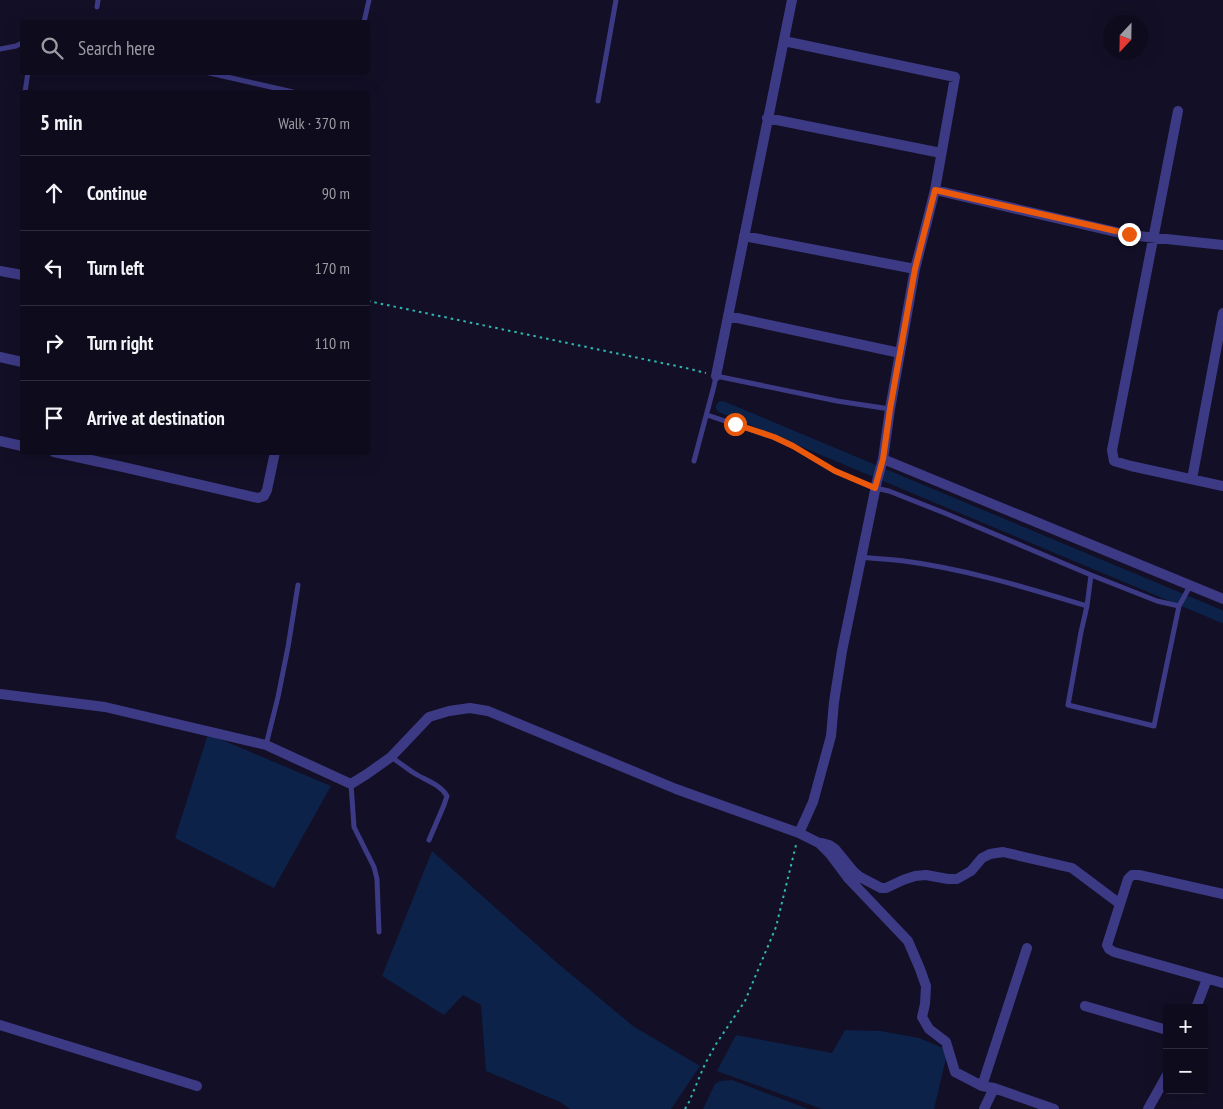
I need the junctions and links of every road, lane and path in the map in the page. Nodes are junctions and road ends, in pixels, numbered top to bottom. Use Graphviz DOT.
graph roads {
  1 [pos="98,0"];
  2 [pos="369,0"];
  3 [pos="616,0"];
  4 [pos="792,0"];
  5 [pos="96,7"];
  6 [pos="364,20"];
  7 [pos="784,42"];
  8 [pos="20,44"];
  9 [pos="0,49"];
  10 [pos="28,75"];
  11 [pos="218,75"];
  12 [pos="25,90"];
  13 [pos="283,90"];
  14 [pos="598,101"];
  15 [pos="1178,111"];
  16 [pos="768,118"];
  17 [pos="942,153"];
  18 [pos="935,190"];
  19 [pos="744,236"];
  20 [pos="1153,237"];
  21 [pos="1223,244"];
  22 [pos="915,269"];
  23 [pos="0,271"];
  24 [pos="20,275"];
  25 [pos="370,302"];
  26 [pos="1223,313"];
  27 [pos="728,316"];
  28 [pos="900,353"];
  29 [pos="0,357"];
  30 [pos="20,362"];
  31 [pos="716,376"];
  32 [pos="890,409"];
  33 [pos="707,415"];
  34 [pos="0,441"];
  35 [pos="20,446"];
  36 [pos="68,455"];
  37 [pos="274,455"];
  38 [pos="883,459"];
  39 [pos="694,461"];
  40 [pos="1192,479"];
  41 [pos="877,480"];
  42 [pos="1223,486"];
  43 [pos="861,558"];
  44 [pos="1091,575"];
  45 [pos="298,585"];
  46 [pos="1190,586"];
  47 [pos="1223,599"];
  48 [pos="1087,606"];
  49 [pos="1179,606"];
  50 [pos="0,694"];
  51 [pos="266,745"];
  52 [pos="391,757"];
  53 [pos="350,784"];
  54 [pos="799,832"];
  55 [pos="430,840"];
  56 [pos="819,843"];
  57 [pos="1223,894"];
  58 [pos="1120,904"];
  59 [pos="379,932"];
  60 [pos="1027,948"];
  61 [pos="1206,979"];
  62 [pos="1223,983"];
  63 [pos="1197,1004"];
  64 [pos="1085,1006"];
  65 [pos="0,1025"];
  66 [pos="1163,1029"];
  67 [pos="1163,1082"];
  68 [pos="197,1086"];
  69 [pos="982,1086"];
  70 [pos="994,1088"];
  71 [pos="685,1109"];
  72 [pos="984,1109"];
  73 [pos="1053,1109"];
  74 [pos="1148,1109"];
  1 -- 5 [label="lane"];
  2 -- 6 [label="lane"];
  3 -- 14 [label="lane"];
  4 -- 7 [label="street"];
  7 -- 16 [label="street"];
  7 -- 17 [label="street"];
  8 -- 9 [label="lane"];
  10 -- 12 [label="lane"];
  11 -- 13 [label="lane"];
  15 -- 20 [label="street"];
  16 -- 17 [label="street"];
  16 -- 19 [label="street"];
  17 -- 18 [label="street"];
  18 -- 20 [label="street"];
  18 -- 22 [label="street"];
  19 -- 22 [label="street"];
  19 -- 27 [label="street"];
  20 -- 21 [label="street"];
  20 -- 40 [label="street"];
  22 -- 28 [label="street"];
  23 -- 24 [label="street"];
  25 -- 31 [label="path"];
  26 -- 40 [label="street"];
  27 -- 28 [label="street"];
  27 -- 31 [label="street"];
  28 -- 32 [label="street"];
  29 -- 30 [label="street"];
  31 -- 32 [label="lane"];
  31 -- 33 [label="lane"];
  32 -- 38 [label="street"];
  33 -- 39 [label="lane"];
  33 -- 41 [label="lane"];
  34 -- 35 [label="street"];
  36 -- 37 [label="street"];
  38 -- 41 [label="street"];
  38 -- 46 [label="street"];
  40 -- 42 [label="street"];
  41 -- 43 [label="street"];
  41 -- 44 [label="lane"];
  43 -- 48 [label="lane"];
  43 -- 54 [label="street"];
  44 -- 48 [label="lane"];
  44 -- 49 [label="lane"];
  45 -- 51 [label="lane"];
  46 -- 47 [label="street"];
  46 -- 49 [label="lane"];
  48 -- 49 [label="lane"];
  50 -- 51 [label="street"];
  51 -- 53 [label="street"];
  52 -- 53 [label="street"];
  52 -- 54 [label="street"];
  52 -- 55 [label="lane"];
  53 -- 59 [label="lane"];
  54 -- 56 [label="street"];
  54 -- 71 [label="path"];
  56 -- 58 [label="street"];
  56 -- 69 [label="street"];
  57 -- 58 [label="street"];
  58 -- 61 [label="street"];
  60 -- 69 [label="street"];
  61 -- 62 [label="street"];
  61 -- 63 [label="street"];
  64 -- 66 [label="street"];
  65 -- 68 [label="street"];
  67 -- 74 [label="street"];
  69 -- 70 [label="street"];
  70 -- 72 [label="street"];
  70 -- 73 [label="street"];
}
